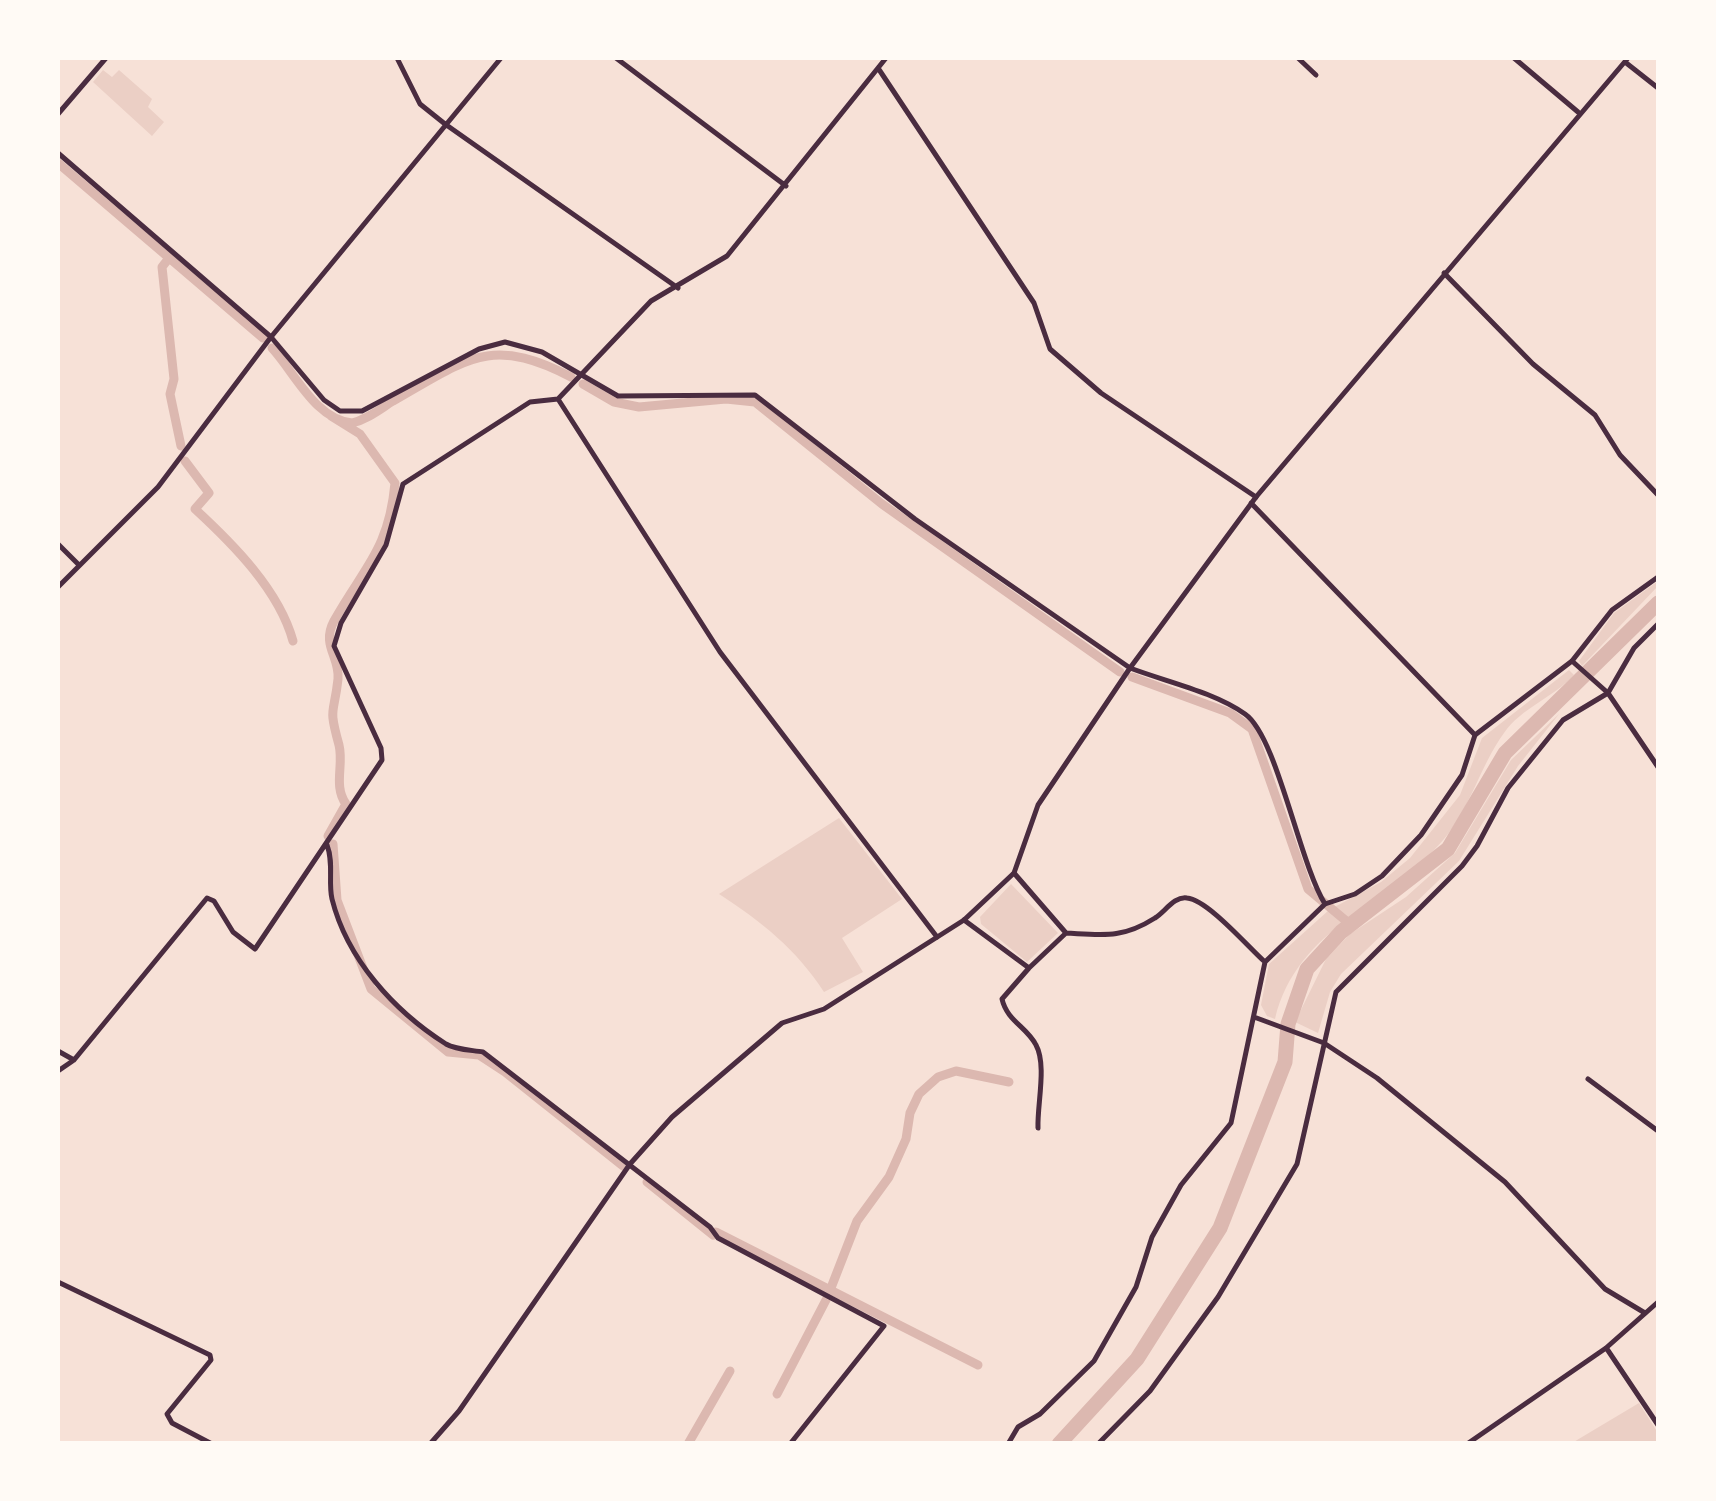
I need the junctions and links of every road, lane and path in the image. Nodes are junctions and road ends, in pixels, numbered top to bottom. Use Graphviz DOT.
graph roads {
  1 [pos="106,58"];
  2 [pos="397,58"];
  3 [pos="501,58"];
  4 [pos="616,58"];
  5 [pos="886,58"];
  6 [pos="1298,58"];
  7 [pos="1514,58"];
  8 [pos="1627,60"];
  9 [pos="878,68"];
  10 [pos="1316,75"];
  11 [pos="1658,88"];
  12 [pos="1578,112"];
  13 [pos="58,114"];
  14 [pos="445,124"];
  15 [pos="58,153"];
  16 [pos="786,186"];
  17 [pos="1444,273"];
  18 [pos="678,288"];
  19 [pos="272,336"];
  20 [pos="582,376"];
  21 [pos="558,399"];
  22 [pos="1658,495"];
  23 [pos="1254,500"];
  24 [pos="58,544"];
  25 [pos="79,565"];
  26 [pos="1658,577"];
  27 [pos="58,587"];
  28 [pos="1658,624"];
  29 [pos="1572,661"];
  30 [pos="1130,668"];
  31 [pos="1608,693"];
  32 [pos="1475,736"];
  33 [pos="1658,766"];
  34 [pos="327,846"];
  35 [pos="1014,873"];
  36 [pos="1326,904"];
  37 [pos="964,920"];
  38 [pos="1066,933"];
  39 [pos="937,937"];
  40 [pos="1265,962"];
  41 [pos="1029,968"];
  42 [pos="1254,1017"];
  43 [pos="1324,1044"];
  44 [pos="58,1051"];
  45 [pos="74,1060"];
  46 [pos="58,1071"];
  47 [pos="1588,1079"];
  48 [pos="1038,1128"];
  49 [pos="1658,1131"];
  50 [pos="630,1164"];
  51 [pos="58,1282"];
  52 [pos="1658,1302"];
  53 [pos="1645,1313"];
  54 [pos="1606,1348"];
  55 [pos="1658,1425"];
  56 [pos="212,1444"];
  57 [pos="430,1444"];
  58 [pos="790,1444"];
  59 [pos="1008,1444"];
  60 [pos="1098,1444"];
  61 [pos="1467,1444"];
  1 -- 13 [label="street"];
  2 -- 14 [label="street"];
  3 -- 14 [label="street"];
  4 -- 16 [label="street"];
  5 -- 9 [label="street"];
  6 -- 10 [label="street"];
  7 -- 12 [label="street"];
  8 -- 11 [label="street"];
  8 -- 12 [label="street"];
  9 -- 16 [label="street"];
  9 -- 23 [label="street"];
  12 -- 17 [label="street"];
  14 -- 18 [label="street"];
  14 -- 19 [label="street"];
  15 -- 19 [label="street"];
  16 -- 18 [label="street"];
  17 -- 22 [label="street"];
  17 -- 23 [label="street"];
  18 -- 20 [label="street"];
  19 -- 20 [label="street"];
  19 -- 25 [label="street"];
  20 -- 21 [label="street"];
  20 -- 30 [label="street"];
  21 -- 34 [label="street"];
  21 -- 39 [label="street"];
  23 -- 30 [label="street"];
  23 -- 32 [label="street"];
  24 -- 25 [label="street"];
  25 -- 27 [label="street"];
  26 -- 29 [label="street"];
  28 -- 31 [label="street"];
  29 -- 31 [label="street"];
  29 -- 32 [label="street"];
  30 -- 35 [label="street"];
  30 -- 36 [label="street"];
  31 -- 33 [label="street"];
  31 -- 43 [label="street"];
  32 -- 36 [label="street"];
  34 -- 45 [label="street"];
  34 -- 50 [label="street"];
  35 -- 37 [label="street"];
  35 -- 38 [label="street"];
  36 -- 40 [label="street"];
  37 -- 39 [label="street"];
  37 -- 41 [label="street"];
  38 -- 40 [label="street"];
  38 -- 41 [label="street"];
  39 -- 50 [label="street"];
  40 -- 42 [label="street"];
  41 -- 48 [label="street"];
  42 -- 43 [label="street"];
  42 -- 59 [label="street"];
  43 -- 53 [label="street"];
  43 -- 60 [label="street"];
  44 -- 45 [label="street"];
  45 -- 46 [label="street"];
  47 -- 49 [label="street"];
  50 -- 57 [label="street"];
  50 -- 58 [label="street"];
  51 -- 56 [label="street"];
  52 -- 53 [label="street"];
  53 -- 54 [label="street"];
  54 -- 55 [label="street"];
  54 -- 61 [label="street"];
}
